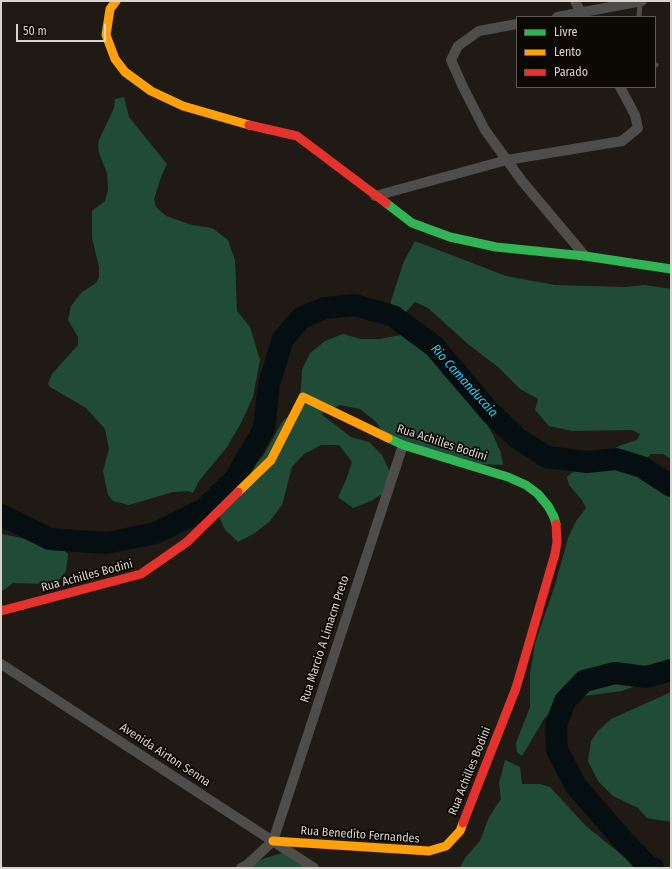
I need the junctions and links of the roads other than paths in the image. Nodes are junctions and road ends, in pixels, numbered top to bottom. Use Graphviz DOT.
graph roads {
  1 [pos="116,1"];
  2 [pos="575,1"];
  3 [pos="641,1"];
  4 [pos="582,15"];
  5 [pos="570,16"];
  6 [pos="639,16"];
  7 [pos="516,24"];
  8 [pos="621,88"];
  9 [pos="507,160"];
  10 [pos="375,196"];
  11 [pos="585,256"];
  12 [pos="671,269"];
  13 [pos="403,444"];
  14 [pos="1,611"];
  15 [pos="1,664"];
  16 [pos="273,841"];
  17 [pos="446,846"];
  18 [pos="241,868"];
  19 [pos="314,868"];
  1 -- 10 [label="street"];
  2 -- 4 [label="street"];
  3 -- 4 [label="street"];
  3 -- 6 [label="lane"];
  4 -- 5 [label="street"];
  7 -- 9 [label="street"];
  8 -- 9 [label="street"];
  9 -- 10 [label="street"];
  9 -- 11 [label="street"];
  10 -- 11 [label="street"];
  11 -- 12 [label="street"];
  13 -- 14 [label="street, Rua Achilles Bodini"];
  13 -- 16 [label="street, Rua Marcio A Limacm Preto"];
  13 -- 17 [label="street, Rua Achilles Bodini"];
  15 -- 16 [label="street, Avenida Airton Senna"];
  16 -- 17 [label="street, Rua Benedito Fernandes"];
  16 -- 18 [label="street"];
  16 -- 19 [label="street, Avenida Airton Senna"];
}
